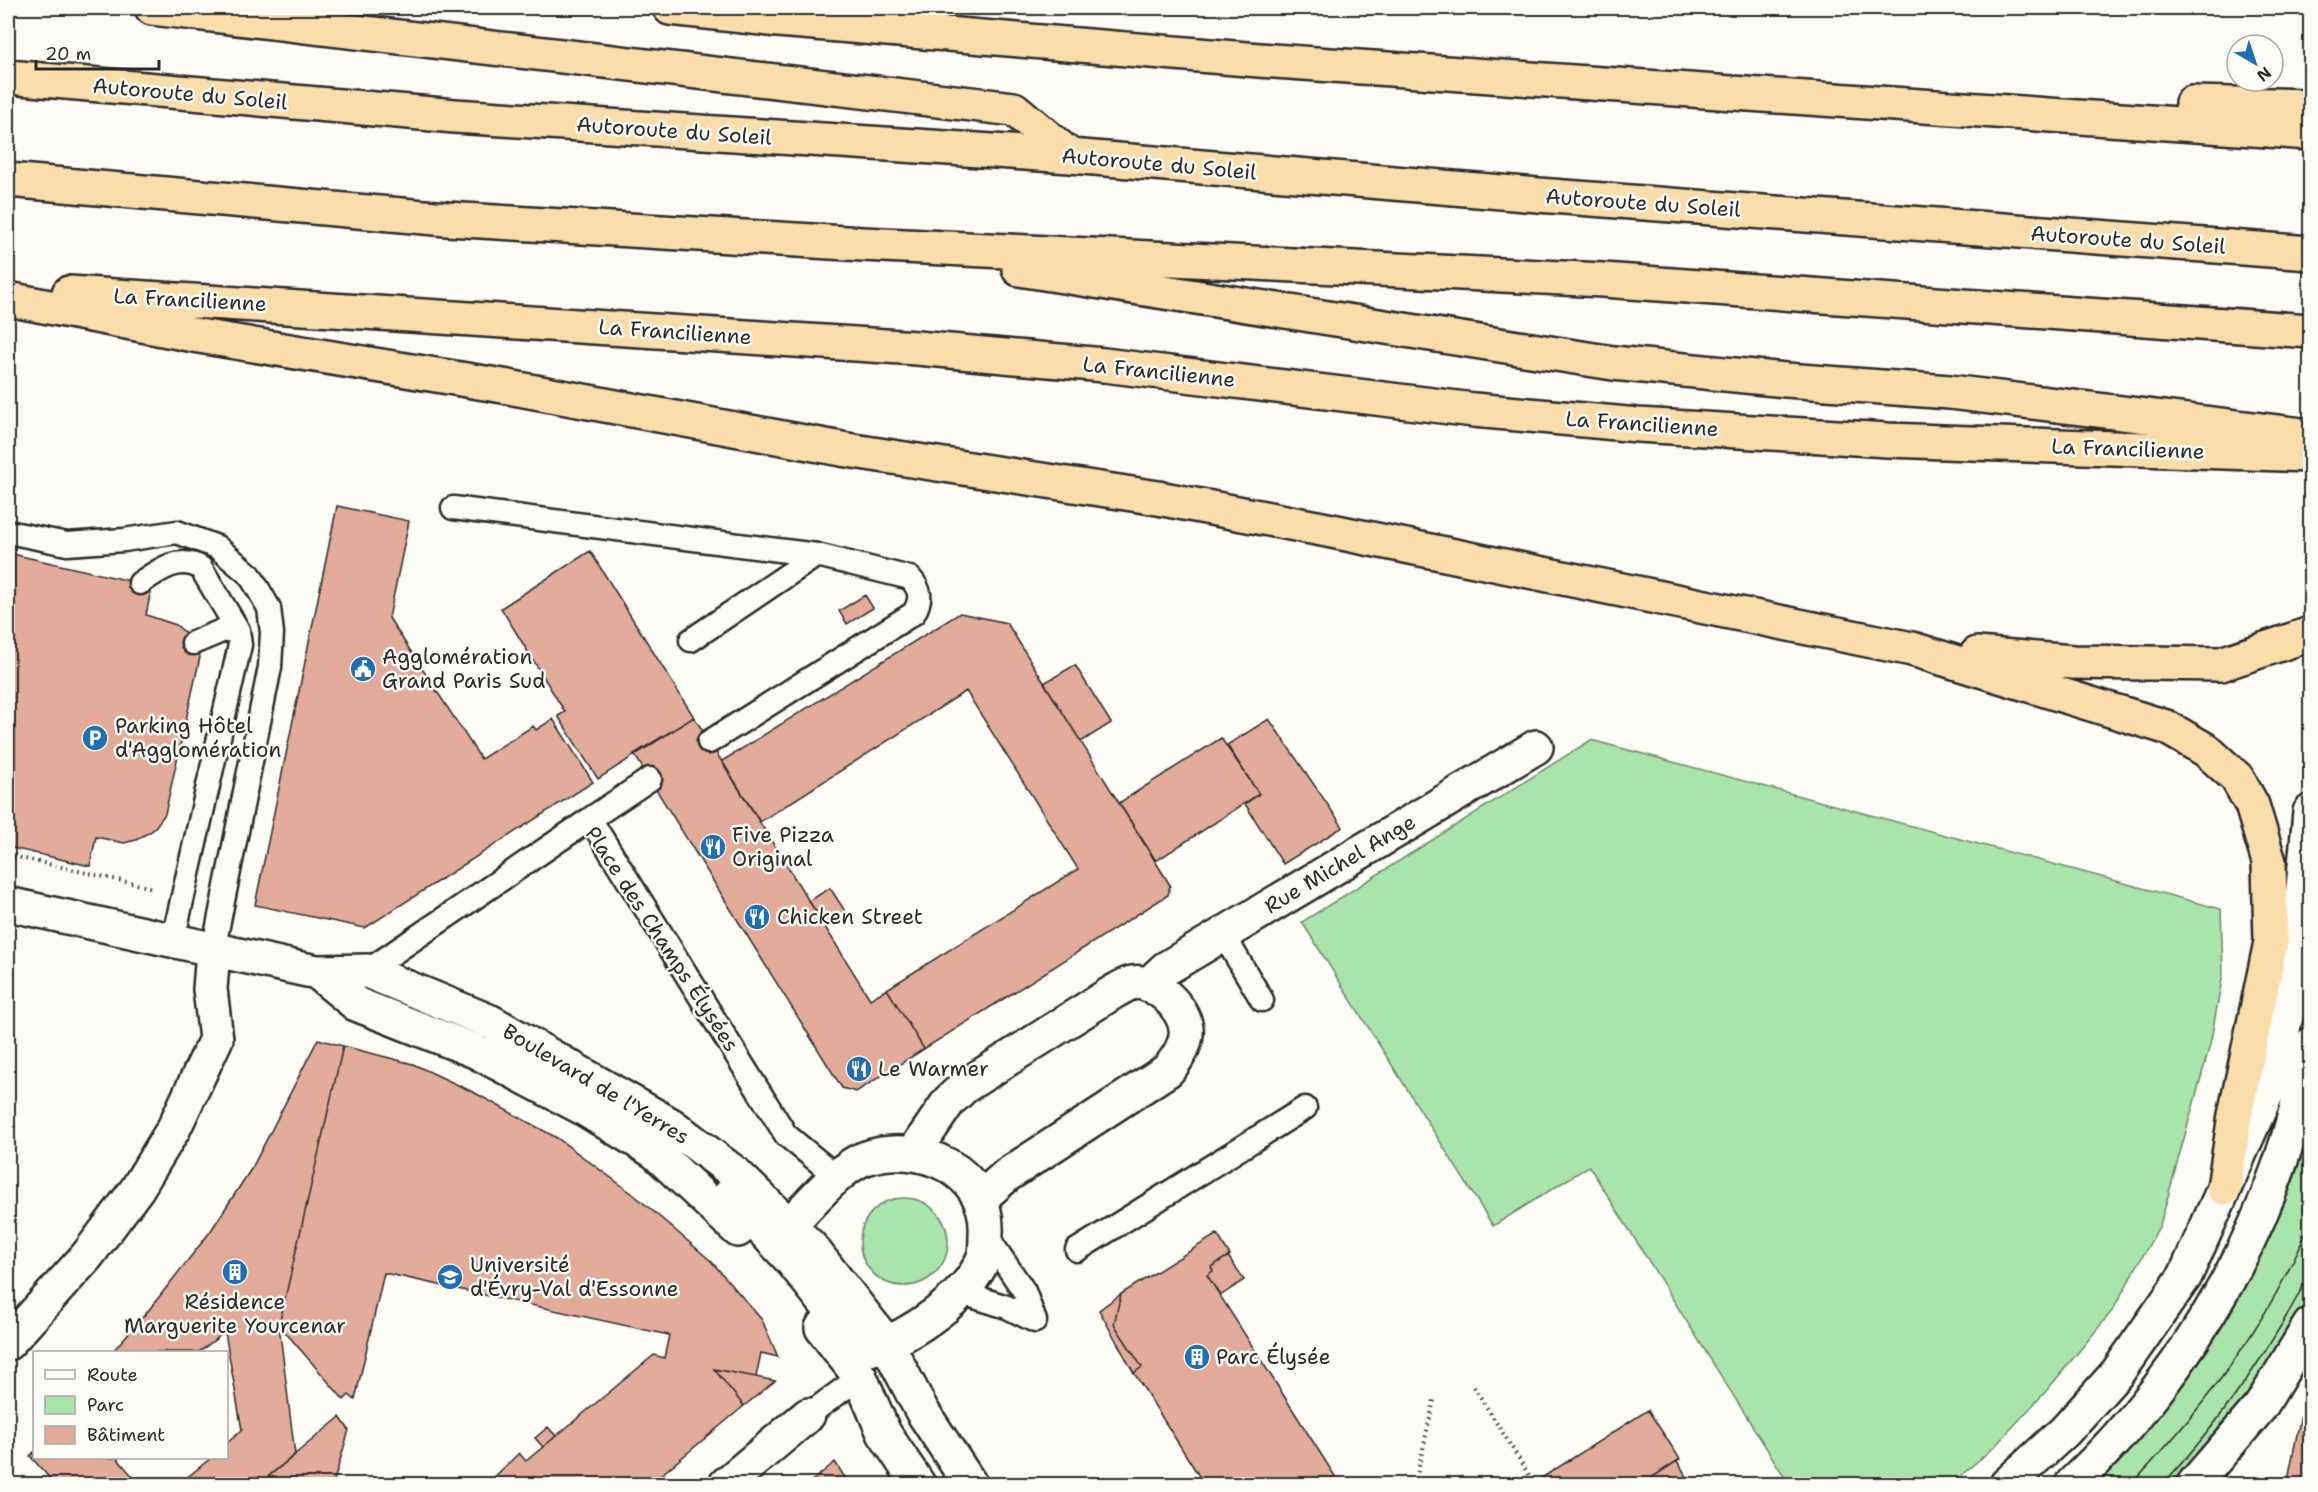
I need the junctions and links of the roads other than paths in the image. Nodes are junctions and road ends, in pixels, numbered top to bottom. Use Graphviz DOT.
graph roads {
  1 [pos="152,8"];
  2 [pos="670,8"];
  3 [pos="8,77"];
  4 [pos="1742,94"];
  5 [pos="2310,106"];
  6 [pos="2310,133"];
  7 [pos="1070,156"];
  8 [pos="8,180"];
  9 [pos="863,244"];
  10 [pos="2310,253"];
  11 [pos="8,290"];
  12 [pos="8,299"];
  13 [pos="2310,331"];
  14 [pos="2310,436"];
  15 [pos="2310,455"];
  16 [pos="453,508"];
  17 [pos="8,532"];
  18 [pos="817,555"];
  19 [pos="140,583"];
  20 [pos="238,630"];
  21 [pos="2310,634"];
  22 [pos="691,640"];
  23 [pos="193,643"];
  24 [pos="1912,649"];
  25 [pos="710,742"];
  26 [pos="1536,747"];
  27 [pos="650,779"];
  28 [pos="2310,812"];
  29 [pos="590,819"];
  30 [pos="8,904"];
  31 [pos="1223,934"];
  32 [pos="173,940"];
  33 [pos="213,951"];
  34 [pos="367,971"];
  35 [pos="316,972"];
  36 [pos="1148,985"];
  37 [pos="1262,1000"];
  38 [pos="2310,1045"];
  39 [pos="1305,1108"];
  40 [pos="913,1154"];
  41 [pos="837,1177"];
  42 [pos="2224,1188"];
  43 [pos="980,1199"];
  44 [pos="986,1235"];
  45 [pos="1077,1250"];
  46 [pos="793,1251"];
  47 [pos="962,1293"];
  48 [pos="2310,1325"];
  49 [pos="8,1343"];
  50 [pos="887,1344"];
  51 [pos="860,1377"];
  52 [pos="808,1415"];
  53 [pos="2203,1481"];
  54 [pos="726,1485"];
  55 [pos="918,1485"];
  56 [pos="970,1485"];
  57 [pos="2007,1485"];
  58 [pos="2072,1485"];
  1 -- 7 [label="highway"];
  2 -- 4 [label="highway"];
  3 -- 7 [label="highway, Autoroute du Soleil"];
  4 -- 5 [label="highway"];
  4 -- 6 [label="highway"];
  7 -- 10 [label="highway, Autoroute du Soleil"];
  8 -- 9 [label="highway"];
  9 -- 13 [label="highway"];
  9 -- 14 [label="highway"];
  11 -- 15 [label="highway, La Francilienne"];
  12 -- 24 [label="highway"];
  16 -- 18 [label="lane"];
  17 -- 33 [label="lane"];
  18 -- 22 [label="lane"];
  18 -- 25 [label="lane"];
  19 -- 20 [label="lane"];
  20 -- 23 [label="lane"];
  20 -- 32 [label="lane"];
  21 -- 24 [label="highway"];
  24 -- 42 [label="highway"];
  26 -- 31 [label="street, Rue Michel Ange"];
  27 -- 29 [label="lane"];
  28 -- 42 [label="street"];
  29 -- 34 [label="lane, Place des Champs Élysées"];
  29 -- 41 [label="lane, Place des Champs Élysées"];
  30 -- 32 [label="street, Boulevard de l'Yerres"];
  31 -- 36 [label="street, Rue Michel Ange"];
  31 -- 37 [label="lane"];
  32 -- 33 [label="street, Boulevard de l'Yerres"];
  33 -- 35 [label="street, Boulevard de l'Yerres"];
  33 -- 49 [label="street"];
  34 -- 35 [label="street, Boulevard de l'Yerres"];
  34 -- 46 [label="street, Boulevard de l'Yerres"];
  35 -- 46 [label="street, Boulevard de l'Yerres"];
  36 -- 40 [label="street"];
  36 -- 43 [label="street"];
  38 -- 58 [label="street"];
  39 -- 45 [label="lane"];
  40 -- 41 [label="street"];
  40 -- 43 [label="street"];
  41 -- 46 [label="street"];
  42 -- 57 [label="street"];
  43 -- 44 [label="street"];
  44 -- 47 [label="street"];
  44 -- 47 [label="lane"];
  46 -- 50 [label="street, Boulevard de l'Yerres"];
  46 -- 51 [label="street, Boulevard de l'Yerres"];
  47 -- 50 [label="street"];
  48 -- 53 [label="street"];
  50 -- 56 [label="street, Boulevard de l'Yerres"];
  51 -- 52 [label="lane"];
  51 -- 55 [label="street, Boulevard de l'Yerres"];
  52 -- 54 [label="street"];
}
